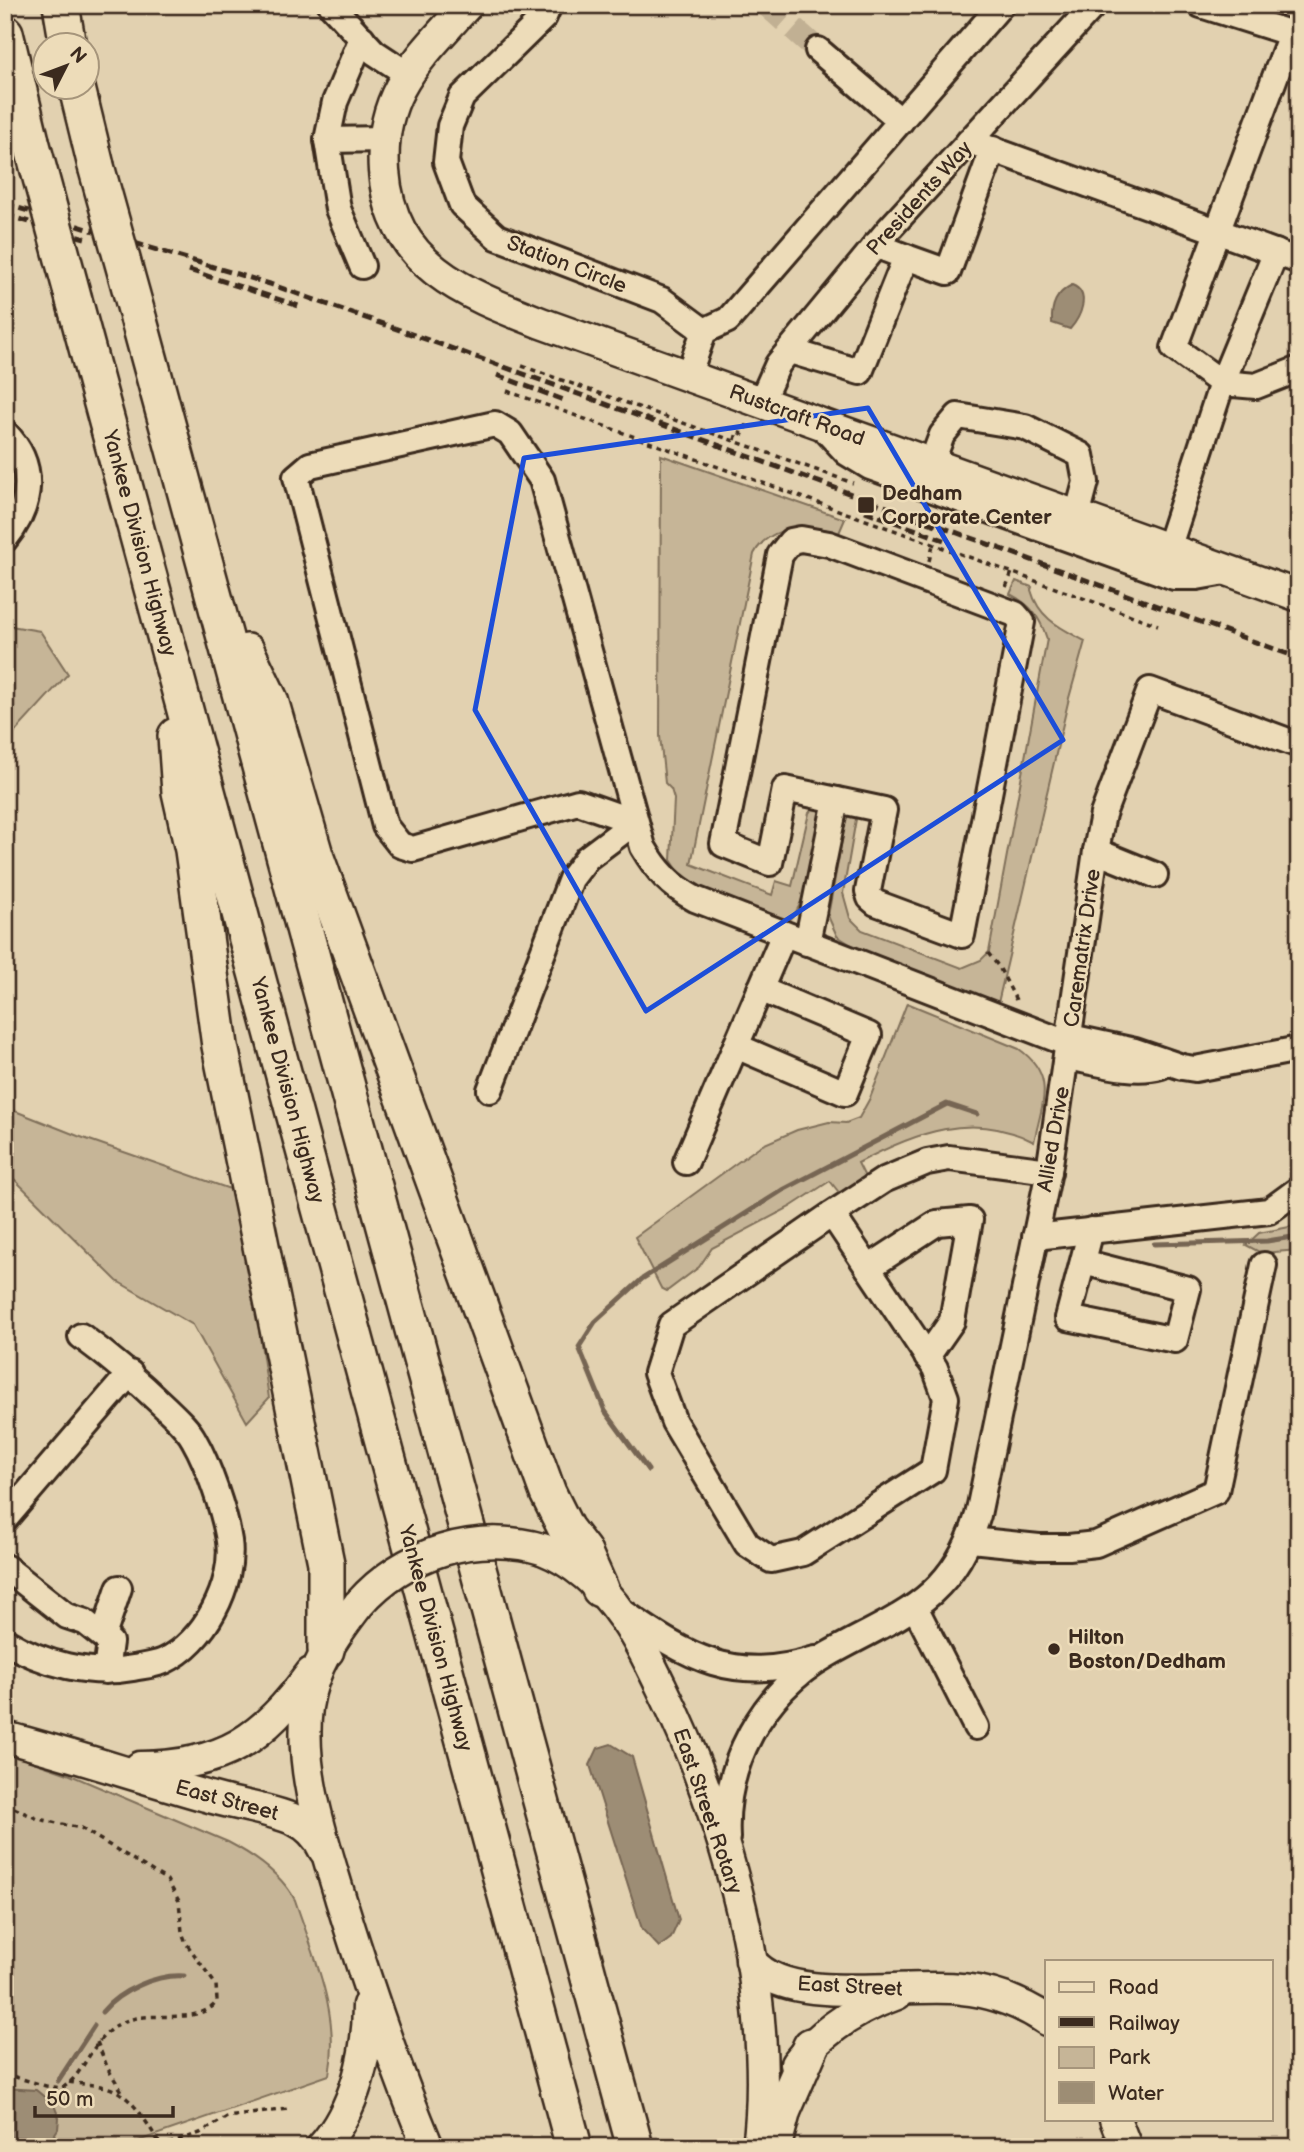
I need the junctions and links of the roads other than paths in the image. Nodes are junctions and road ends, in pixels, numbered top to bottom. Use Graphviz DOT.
graph roads {
  1 [pos="61,5"];
  2 [pos="331,5"];
  3 [pos="467,5"];
  4 [pos="549,5"];
  5 [pos="1001,5"];
  6 [pos="1094,5"];
  7 [pos="1201,5"];
  8 [pos="66,32"];
  9 [pos="5,33"];
  10 [pos="1295,35"];
  11 [pos="362,38"];
  12 [pos="818,50"];
  13 [pos="409,75"];
  14 [pos="5,91"];
  15 [pos="80,102"];
  16 [pos="901,121"];
  17 [pos="327,140"];
  18 [pos="31,141"];
  19 [pos="970,141"];
  20 [pos="384,142"];
  21 [pos="993,149"];
  22 [pos="1218,231"];
  23 [pos="875,245"];
  24 [pos="1287,256"];
  25 [pos="906,257"];
  26 [pos="362,266"];
  27 [pos="704,331"];
  28 [pos="790,351"];
  29 [pos="1299,369"];
  30 [pos="688,376"];
  31 [pos="1222,383"];
  32 [pos="754,413"];
  33 [pos="818,423"];
  34 [pos="5,433"];
  35 [pos="931,464"];
  36 [pos="1077,516"];
  37 [pos="5,539"];
  38 [pos="1168,549"];
  39 [pos="1231,571"];
  40 [pos="209,574"];
  41 [pos="1299,596"];
  42 [pos="170,656"];
  43 [pos="1299,745"];
  44 [pos="836,800"];
  45 [pos="635,822"];
  46 [pos="1096,851"];
  47 [pos="1155,875"];
  48 [pos="784,934"];
  49 [pos="807,943"];
  50 [pos="761,989"];
  51 [pos="736,1046"];
  52 [pos="1069,1046"];
  53 [pos="1299,1049"];
  54 [pos="490,1090"];
  55 [pos="686,1162"];
  56 [pos="1049,1171"];
  57 [pos="1299,1189"];
  58 [pos="832,1214"];
  59 [pos="1091,1230"];
  60 [pos="1035,1237"];
  61 [pos="1083,1262"];
  62 [pos="1264,1265"];
  63 [pos="868,1268"];
  64 [pos="81,1336"];
  65 [pos="928,1357"];
  66 [pos="130,1373"];
  67 [pos="5,1519"];
  68 [pos="971,1540"];
  69 [pos="5,1567"];
  70 [pos="120,1588"];
  71 [pos="607,1597"];
  72 [pos="915,1607"];
  73 [pos="103,1636"];
  74 [pos="5,1642"];
  75 [pos="826,1655"];
  76 [pos="323,1656"];
  77 [pos="106,1671"];
  78 [pos="976,1727"];
  79 [pos="5,1737"];
  80 [pos="94,1761"];
  81 [pos="333,1873"];
  82 [pos="732,1881"];
  83 [pos="751,1961"];
  84 [pos="368,1987"];
  85 [pos="914,1989"];
  86 [pos="1045,2019"];
  87 [pos="811,2046"];
  88 [pos="1115,2120"];
  89 [pos="322,2147"];
  90 [pos="428,2147"];
  91 [pos="574,2147"];
  92 [pos="635,2147"];
  93 [pos="758,2147"];
  94 [pos="773,2147"];
  95 [pos="1126,2147"];
  1 -- 8 [label="highway"];
  2 -- 11 [label="street"];
  3 -- 13 [label="main road, Rustcraft Road"];
  4 -- 27 [label="street, Station Circle"];
  5 -- 16 [label="street"];
  6 -- 19 [label="street, Presidents Way"];
  7 -- 10 [label="street"];
  9 -- 18 [label="highway, Yankee Division Highway"];
  10 -- 22 [label="street"];
  11 -- 13 [label="street"];
  11 -- 17 [label="street"];
  12 -- 16 [label="street"];
  13 -- 20 [label="main road, Rustcraft Road"];
  14 -- 18 [label="highway"];
  15 -- 40 [label="highway, bridge"];
  16 -- 27 [label="street"];
  17 -- 20 [label="street"];
  17 -- 26 [label="street"];
  18 -- 42 [label="highway, Yankee Division Highway, bridge"];
  19 -- 21 [label="street"];
  19 -- 23 [label="street, Presidents Way"];
  20 -- 30 [label="main road, Rustcraft Road"];
  21 -- 22 [label="street"];
  21 -- 25 [label="street"];
  22 -- 24 [label="street"];
  22 -- 31 [label="street"];
  23 -- 25 [label="street"];
  23 -- 28 [label="street, Presidents Way"];
  24 -- 31 [label="street"];
  25 -- 28 [label="street"];
  27 -- 30 [label="street"];
  28 -- 32 [label="street, Presidents Way"];
  29 -- 31 [label="street"];
  30 -- 32 [label="main road, Rustcraft Road"];
  31 -- 38 [label="street"];
  32 -- 33 [label="main road, Rustcraft Road"];
  33 -- 35 [label="main road, Rustcraft Road"];
  33 -- 39 [label="street"];
  34 -- 37 [label="street"];
  35 -- 36 [label="main road, Rustcraft Road"];
  35 -- 36 [label="street"];
  36 -- 38 [label="main road, Rustcraft Road"];
  38 -- 39 [label="main road, Rustcraft Road"];
  39 -- 41 [label="main road, Rustcraft Road"];
  40 -- 71 [label="highway"];
  40 -- 92 [label="highway"];
  42 -- 76 [label="highway"];
  42 -- 91 [label="highway, Yankee Division Highway"];
  43 -- 46 [label="street, Carematrix Drive"];
  44 -- 44 [label="street"];
  44 -- 49 [label="street"];
  45 -- 45 [label="street"];
  45 -- 48 [label="street"];
  45 -- 54 [label="street"];
  46 -- 47 [label="street"];
  46 -- 52 [label="street, Carematrix Drive"];
  48 -- 49 [label="street"];
  48 -- 50 [label="street"];
  49 -- 52 [label="street"];
  50 -- 51 [label="street"];
  50 -- 51 [label="street"];
  51 -- 55 [label="street"];
  52 -- 53 [label="street"];
  52 -- 56 [label="street, Allied Drive"];
  56 -- 58 [label="street"];
  56 -- 60 [label="street, Allied Drive"];
  57 -- 59 [label="street"];
  58 -- 63 [label="street"];
  58 -- 65 [label="street"];
  59 -- 60 [label="street"];
  59 -- 61 [label="street"];
  60 -- 68 [label="street, Allied Drive"];
  61 -- 61 [label="street"];
  62 -- 68 [label="street"];
  63 -- 65 [label="street"];
  63 -- 65 [label="street"];
  64 -- 66 [label="street"];
  66 -- 67 [label="street"];
  66 -- 77 [label="street"];
  68 -- 72 [label="street, Allied Drive"];
  69 -- 73 [label="street"];
  70 -- 73 [label="street"];
  71 -- 75 [label="street, Allied Drive"];
  71 -- 76 [label="main road, East Street Rotary, bridge"];
  71 -- 82 [label="main road, East Street Rotary"];
  72 -- 75 [label="street, Allied Drive"];
  72 -- 78 [label="street"];
  73 -- 77 [label="street"];
  74 -- 77 [label="street"];
  75 -- 82 [label="street, Allied Drive"];
  76 -- 80 [label="main road, East Street"];
  76 -- 81 [label="main road, East Street Rotary"];
  79 -- 80 [label="main road, East Street"];
  80 -- 81 [label="main road, East Street"];
  81 -- 84 [label="main road, East Street Rotary"];
  82 -- 83 [label="main road, East Street Rotary"];
  83 -- 85 [label="main road, East Street"];
  83 -- 93 [label="main road, East Street Rotary"];
  84 -- 89 [label="main road"];
  84 -- 90 [label="main road, East Street Rotary"];
  85 -- 86 [label="main road, East Street"];
  85 -- 87 [label="main road, East Street"];
  87 -- 93 [label="main road, East Street"];
  87 -- 94 [label="highway"];
  88 -- 95 [label="main road"];
}
